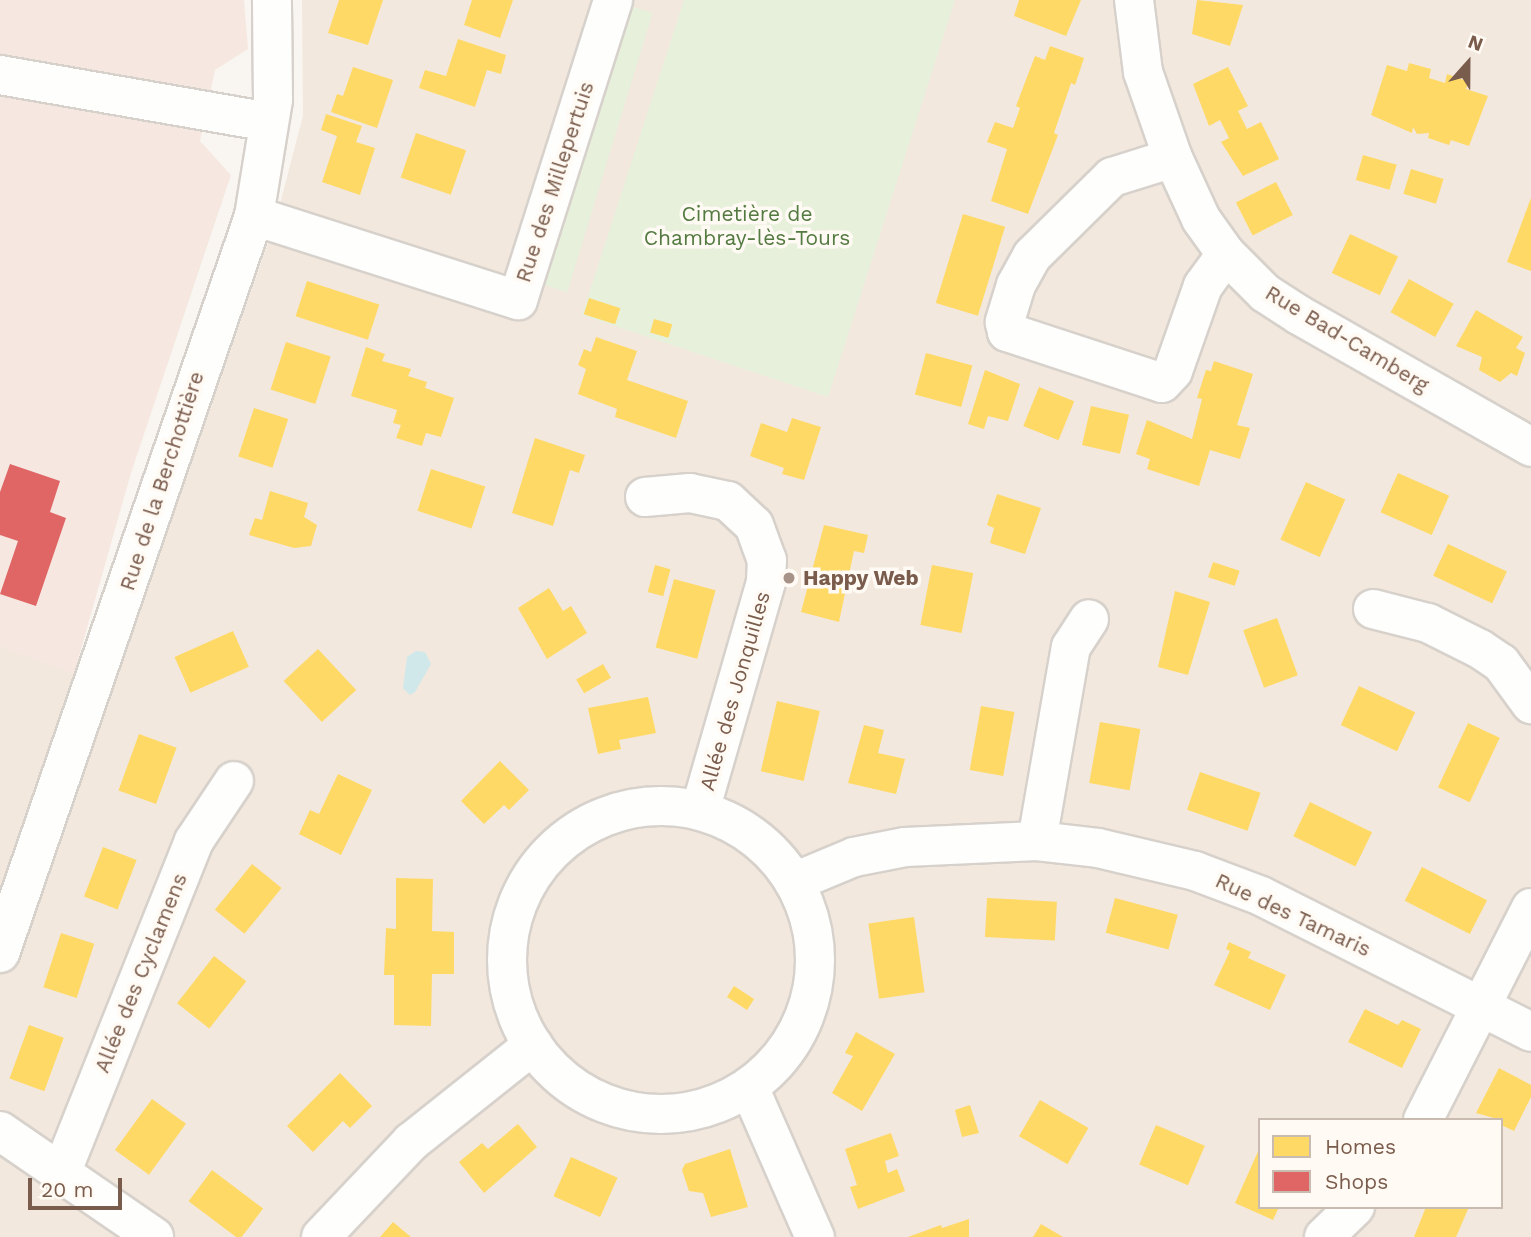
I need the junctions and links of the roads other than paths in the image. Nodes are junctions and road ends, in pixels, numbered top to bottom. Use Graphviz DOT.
graph roads {
  1 [pos="272,0"];
  2 [pos="613,0"];
  3 [pos="1134,0"];
  4 [pos="0,75"];
  5 [pos="251,119"];
  6 [pos="1173,158"];
  7 [pos="254,216"];
  8 [pos="1226,254"];
  9 [pos="1526,437"];
  10 [pos="645,498"];
  11 [pos="1373,609"];
  12 [pos="1089,619"];
  13 [pos="1531,704"];
  14 [pos="234,781"];
  15 [pos="700,811"];
  16 [pos="1037,841"];
  17 [pos="794,882"];
  18 [pos="1531,908"];
  19 [pos="0,953"];
  20 [pos="1483,1008"];
  21 [pos="1531,1032"];
  22 [pos="533,1045"];
  23 [pos="749,1087"];
  24 [pos="1424,1118"];
  25 [pos="0,1131"];
  26 [pos="62,1171"];
  27 [pos="1353,1209"];
  28 [pos="154,1237"];
  29 [pos="321,1237"];
  30 [pos="815,1237"];
  31 [pos="1324,1237"];
  1 -- 7 [label="street, Rue de la Berchottière"];
  2 -- 7 [label="street, Rue des Millepertuis"];
  3 -- 6 [label="street, Rue Bad-Camberg"];
  4 -- 5 [label="street"];
  6 -- 8 [label="street, Rue Bad-Camberg"];
  6 -- 8 [label="street"];
  7 -- 19 [label="street, Rue de la Berchottière"];
  8 -- 9 [label="street, Rue Bad-Camberg"];
  10 -- 15 [label="street, Allée des Jonquilles"];
  11 -- 13 [label="street"];
  12 -- 16 [label="street"];
  14 -- 26 [label="street, Allée des Cyclamens"];
  15 -- 17 [label="street"];
  15 -- 22 [label="street"];
  16 -- 17 [label="street, Rue des Tamaris"];
  16 -- 20 [label="street, Rue des Tamaris"];
  17 -- 23 [label="street"];
  18 -- 20 [label="street"];
  20 -- 21 [label="street, Rue des Tamaris"];
  20 -- 24 [label="street"];
  22 -- 23 [label="street"];
  22 -- 29 [label="street"];
  23 -- 30 [label="street"];
  25 -- 26 [label="street"];
  26 -- 28 [label="street"];
  27 -- 31 [label="street"];
}
